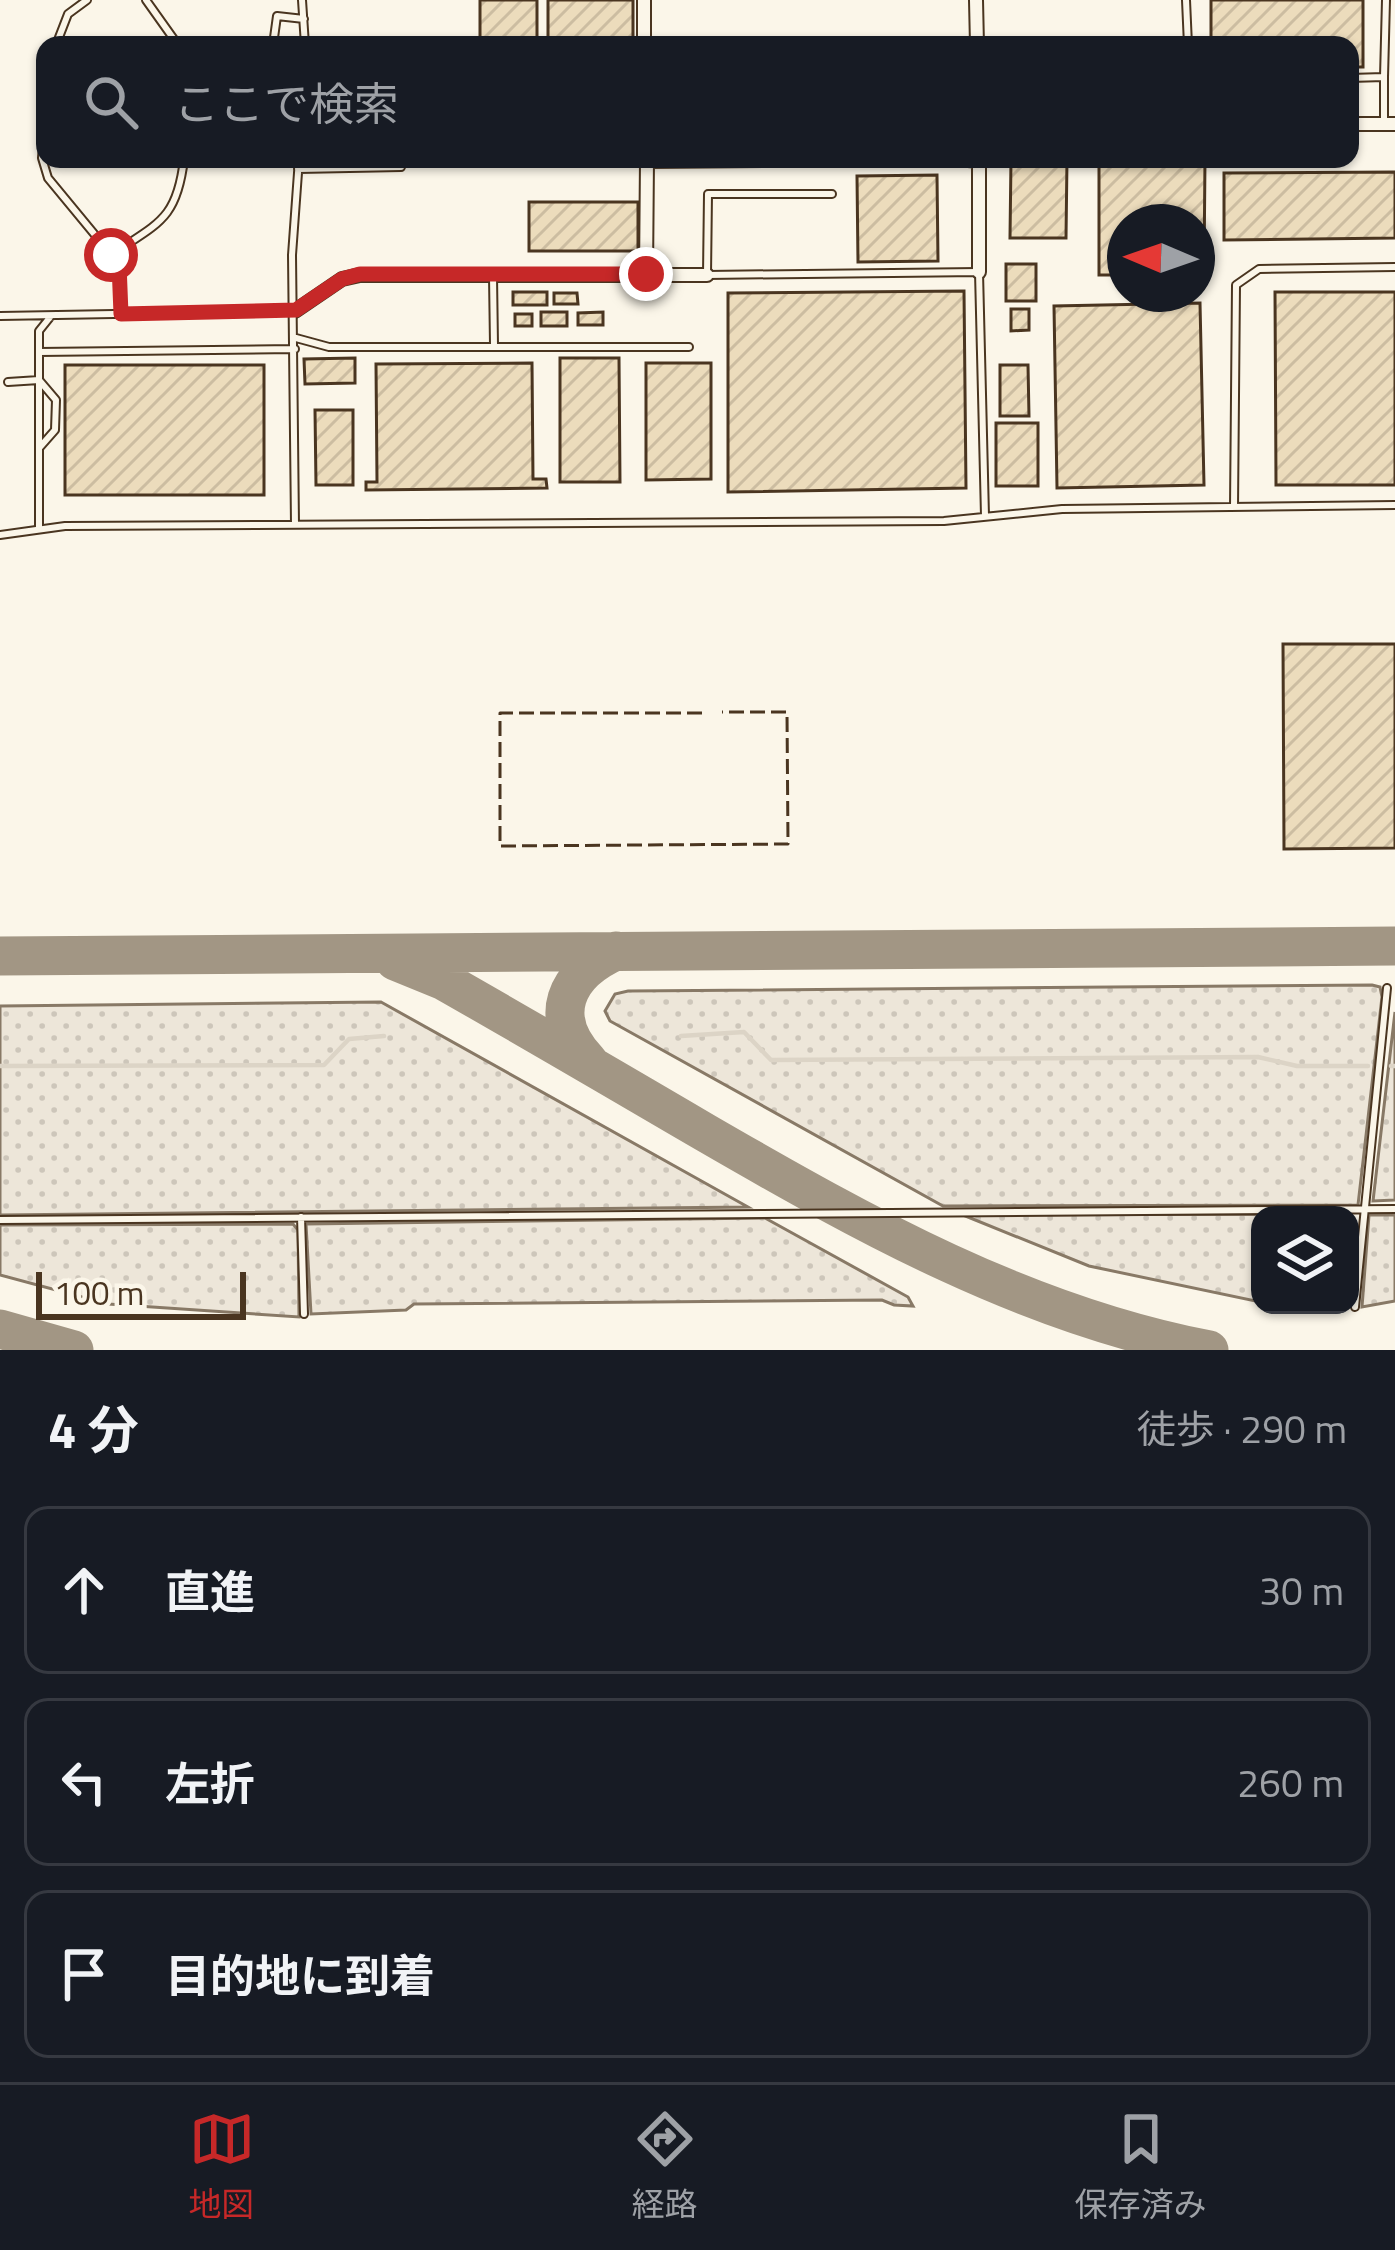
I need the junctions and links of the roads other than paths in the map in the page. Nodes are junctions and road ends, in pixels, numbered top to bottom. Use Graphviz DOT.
graph roads {
  1 [pos="87,0"];
  2 [pos="146,0"];
  3 [pos="302,0"];
  4 [pos="644,0"];
  5 [pos="976,0"];
  6 [pos="1186,0"];
  7 [pos="1386,0"];
  8 [pos="304,20"];
  9 [pos="59,36"];
  10 [pos="172,36"];
  11 [pos="274,36"];
  12 [pos="305,36"];
  13 [pos="644,36"];
  14 [pos="977,36"];
  15 [pos="1187,36"];
  16 [pos="1384,77"];
  17 [pos="1359,78"];
  18 [pos="1389,124"];
  19 [pos="45,168"];
  20 [pos="183,168"];
  21 [pos="298,168"];
  22 [pos="647,168"];
  23 [pos="979,168"];
  24 [pos="832,194"];
  25 [pos="111,255"];
  26 [pos="1395,267"];
  27 [pos="979,272"];
  28 [pos="646,274"];
  29 [pos="494,275"];
  30 [pos="707,275"];
  31 [pos="296,310"];
  32 [pos="121,314"];
  33 [pos="0,316"];
  34 [pos="51,316"];
  35 [pos="296,338"];
  36 [pos="494,345"];
  37 [pos="689,347"];
  38 [pos="296,349"];
  39 [pos="39,352"];
  40 [pos="39,380"];
  41 [pos="8,382"];
  42 [pos="39,448"];
  43 [pos="1395,505"];
  44 [pos="1234,507"];
  45 [pos="986,516"];
  46 [pos="296,525"];
  47 [pos="39,529"];
  48 [pos="0,535"];
  49 [pos="1387,988"];
  50 [pos="1365,1209"];
  51 [pos="1395,1209"];
  52 [pos="302,1217"];
  53 [pos="0,1220"];
  54 [pos="1359,1268"];
  55 [pos="304,1314"];
  1 -- 9 [label="lane"];
  2 -- 10 [label="lane"];
  3 -- 8 [label="lane"];
  4 -- 13 [label="street"];
  5 -- 14 [label="street"];
  6 -- 15 [label="lane"];
  7 -- 16 [label="lane"];
  8 -- 11 [label="lane"];
  8 -- 12 [label="lane"];
  16 -- 17 [label="lane"];
  16 -- 18 [label="lane"];
  19 -- 25 [label="lane"];
  20 -- 25 [label="lane"];
  21 -- 31 [label="lane"];
  22 -- 28 [label="street"];
  23 -- 27 [label="street"];
  24 -- 30 [label="lane"];
  25 -- 32 [label="lane"];
  26 -- 44 [label="lane"];
  27 -- 30 [label="lane"];
  27 -- 45 [label="lane"];
  28 -- 29 [label="street"];
  28 -- 30 [label="street"];
  29 -- 31 [label="street"];
  29 -- 36 [label="lane"];
  31 -- 32 [label="lane"];
  31 -- 35 [label="lane"];
  32 -- 34 [label="lane"];
  33 -- 34 [label="lane"];
  34 -- 39 [label="lane"];
  35 -- 36 [label="lane"];
  35 -- 38 [label="lane"];
  36 -- 37 [label="lane"];
  38 -- 39 [label="lane"];
  38 -- 46 [label="lane"];
  39 -- 40 [label="lane"];
  40 -- 41 [label="lane"];
  40 -- 42 [label="lane"];
  40 -- 42 [label="lane"];
  42 -- 47 [label="lane"];
  43 -- 44 [label="lane"];
  44 -- 45 [label="lane"];
  45 -- 46 [label="lane"];
  46 -- 47 [label="lane"];
  47 -- 48 [label="lane"];
  49 -- 50 [label="lane"];
  50 -- 51 [label="lane"];
  50 -- 52 [label="lane"];
  50 -- 54 [label="lane"];
  52 -- 53 [label="lane"];
  52 -- 55 [label="lane"];
}
